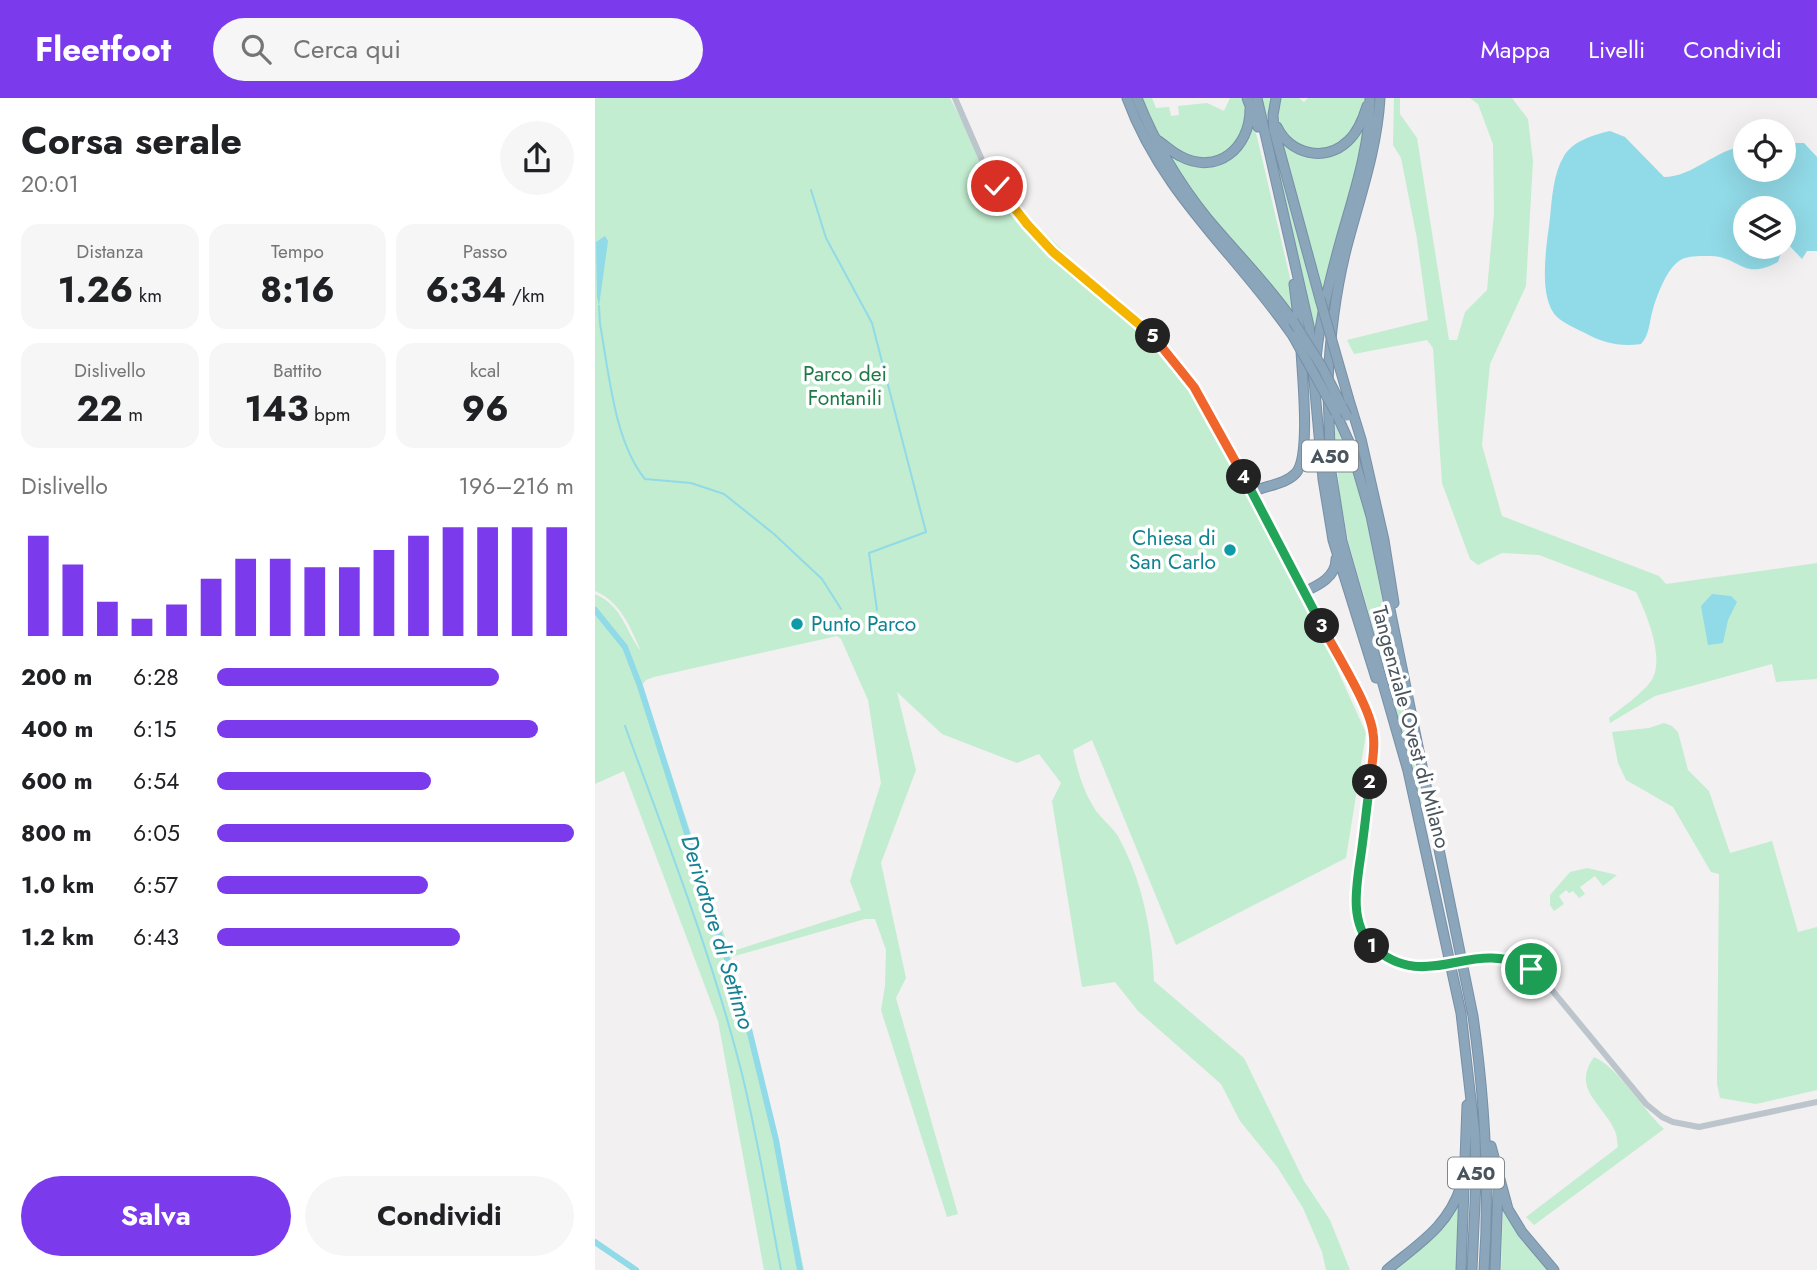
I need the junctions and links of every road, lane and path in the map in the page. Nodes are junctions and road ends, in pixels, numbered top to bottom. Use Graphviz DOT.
graph roads {
  1 [pos="955,98"];
  2 [pos="1127,98"];
  3 [pos="1137,98"];
  4 [pos="1276,98"];
  5 [pos="1370,98"];
  6 [pos="1380,98"];
  7 [pos="1251,100"];
  8 [pos="1273,115"];
  9 [pos="1153,136"];
  10 [pos="1315,374"];
  11 [pos="1366,465"];
  12 [pos="1252,492"];
  13 [pos="1333,540"];
  14 [pos="1304,592"];
  15 [pos="1396,633"];
  16 [pos="1390,711"];
  17 [pos="1469,1075"];
  18 [pos="1817,1102"];
  19 [pos="1486,1127"];
  20 [pos="1498,1177"];
  21 [pos="1464,1178"];
  22 [pos="1387,1270"];
  23 [pos="1461,1270"];
  24 [pos="1472,1270"];
  25 [pos="1484,1270"];
  26 [pos="1495,1270"];
  27 [pos="1554,1270"];
  1 -- 12 [label="street"];
  2 -- 15 [label="highway, Tangenziale Ovest di Milano / A50, bridge"];
  3 -- 9 [label="highway"];
  4 -- 8 [label="highway"];
  5 -- 8 [label="highway"];
  5 -- 10 [label="highway"];
  6 -- 16 [label="highway, Tangenziale Ovest di Milano / A50"];
  7 -- 9 [label="highway"];
  7 -- 10 [label="highway"];
  7 -- 12 [label="highway"];
  8 -- 11 [label="highway, bridge"];
  9 -- 11 [label="highway, bridge"];
  10 -- 13 [label="highway"];
  11 -- 15 [label="highway"];
  12 -- 14 [label="street"];
  13 -- 14 [label="highway"];
  13 -- 16 [label="highway"];
  14 -- 18 [label="street, bridge"];
  15 -- 19 [label="highway, Tangenziale Ovest di Milano / A50"];
  16 -- 17 [label="highway, Tangenziale Ovest di Milano / A50"];
  17 -- 21 [label="highway"];
  17 -- 24 [label="highway, Tangenziale Ovest di Milano / A50"];
  19 -- 20 [label="highway"];
  19 -- 25 [label="highway, Tangenziale Ovest di Milano / A50"];
  20 -- 26 [label="highway"];
  20 -- 27 [label="highway"];
  21 -- 22 [label="highway"];
  21 -- 23 [label="highway"];
}
